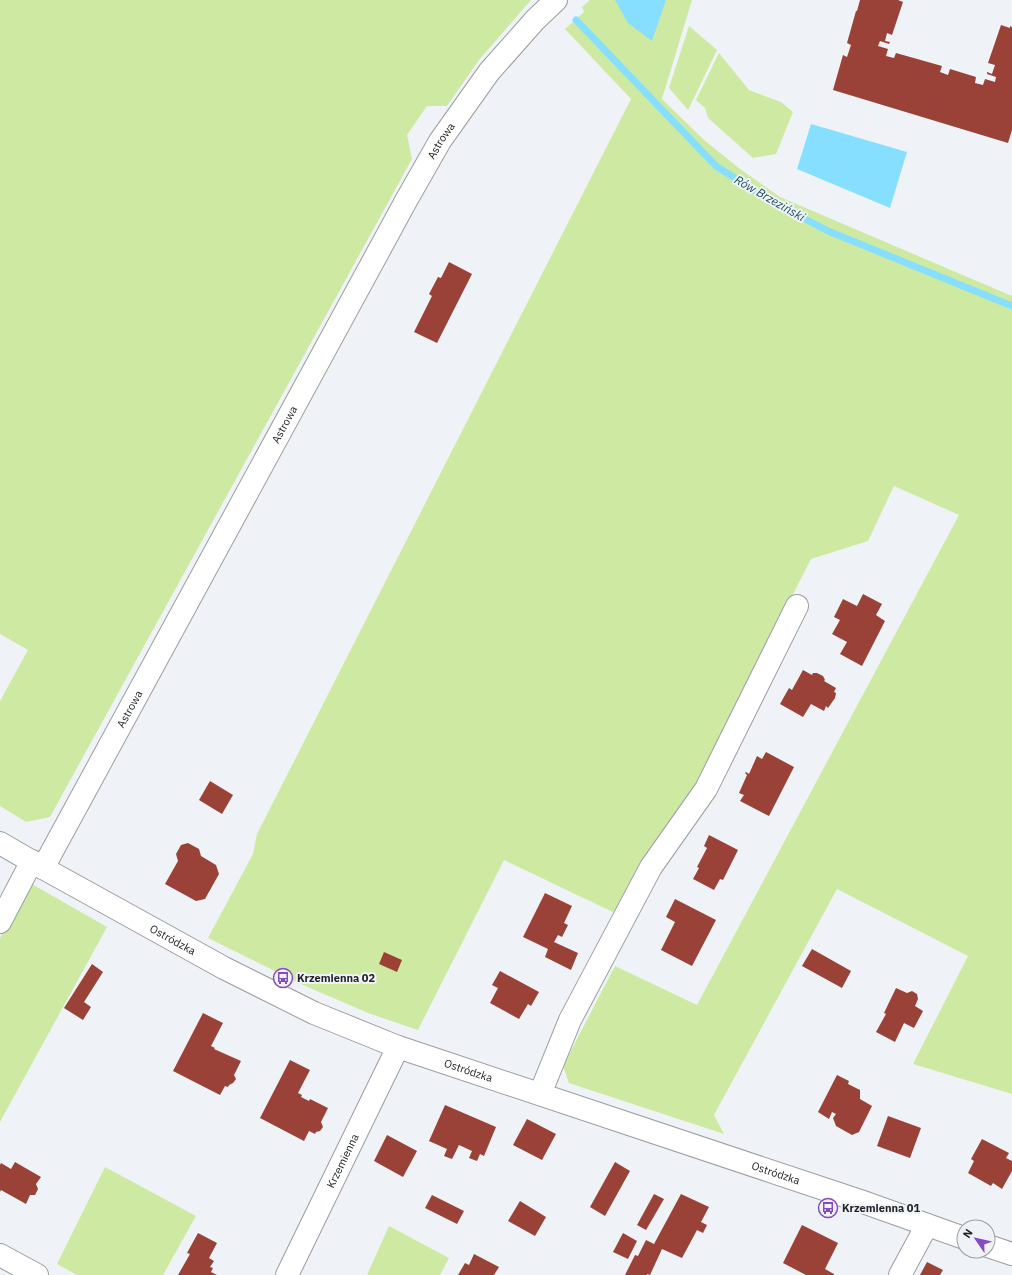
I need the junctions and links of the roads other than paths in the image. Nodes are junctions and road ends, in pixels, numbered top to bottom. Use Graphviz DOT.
graph roads {
  1 [pos="556,0"];
  2 [pos="797,606"];
  3 [pos="0,843"];
  4 [pos="37,865"];
  5 [pos="0,922"];
  6 [pos="398,1047"];
  7 [pos="540,1094"];
  8 [pos="927,1225"];
  9 [pos="956,1235"];
  10 [pos="996,1249"];
  11 [pos="1012,1254"];
  12 [pos="0,1255"];
  13 [pos="37,1275"];
  14 [pos="287,1275"];
  15 [pos="900,1275"];
  1 -- 4 [label="street, Astrowa"];
  2 -- 7 [label="street"];
  3 -- 4 [label="street, Ostródzka"];
  4 -- 5 [label="street, Astrowa"];
  4 -- 6 [label="street, Ostródzka"];
  6 -- 7 [label="street, Ostródzka"];
  6 -- 14 [label="street, Krzemienna"];
  7 -- 8 [label="street, Ostródzka"];
  8 -- 9 [label="street, Ostródzka"];
  8 -- 15 [label="street"];
  10 -- 11 [label="street"];
  12 -- 13 [label="street"];
}
